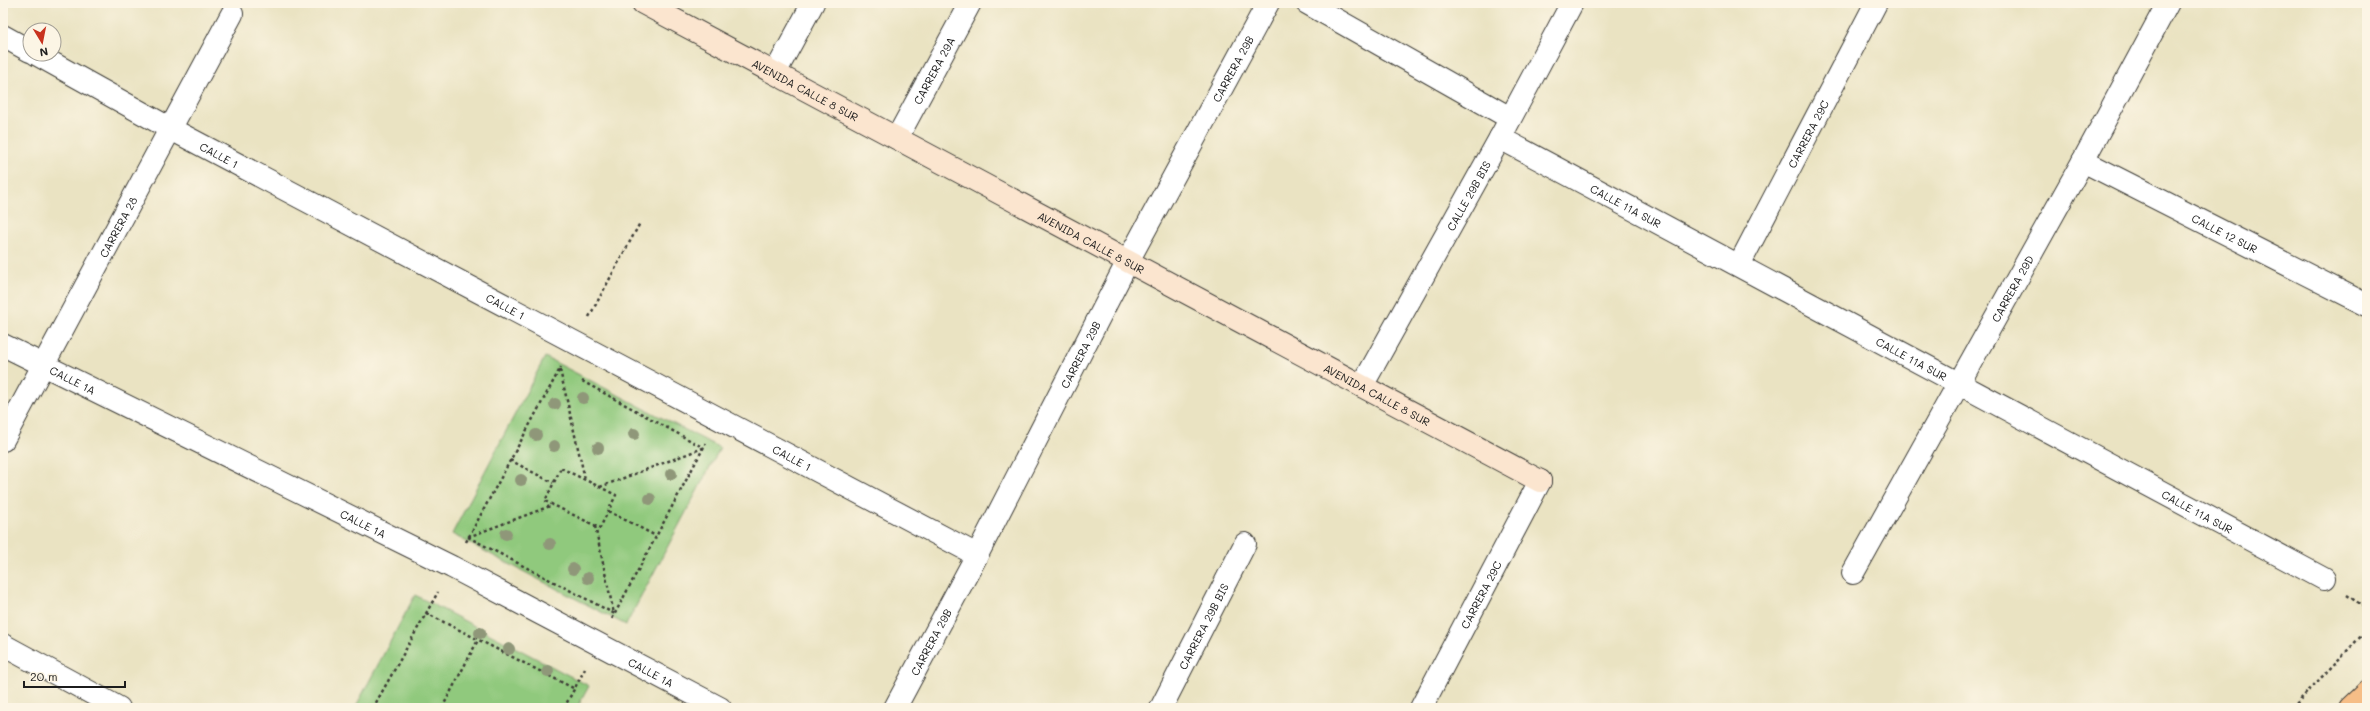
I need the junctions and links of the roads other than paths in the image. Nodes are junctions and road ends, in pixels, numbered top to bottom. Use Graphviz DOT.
graph roads {
  1 [pos="643,3"];
  2 [pos="813,3"];
  3 [pos="970,3"];
  4 [pos="1268,3"];
  5 [pos="1307,3"];
  6 [pos="1572,3"];
  7 [pos="1876,3"];
  8 [pos="2168,3"];
  9 [pos="232,14"];
  10 [pos="3,36"];
  11 [pos="22,47"];
  12 [pos="50,62"];
  13 [pos="775,73"];
  14 [pos="1510,118"];
  15 [pos="171,129"];
  16 [pos="897,138"];
  17 [pos="1500,138"];
  18 [pos="2083,161"];
  19 [pos="1128,262"];
  20 [pos="1739,265"];
  21 [pos="2367,305"];
  22 [pos="3,345"];
  23 [pos="43,366"];
  24 [pos="1960,383"];
  25 [pos="1362,386"];
  26 [pos="3,440"];
  27 [pos="1540,481"];
  28 [pos="1245,544"];
  29 [pos="978,555"];
  30 [pos="1853,572"];
  31 [pos="2324,579"];
  32 [pos="3,645"];
  33 [pos="2367,692"];
  34 [pos="119,708"];
  35 [pos="720,708"];
  36 [pos="895,708"];
  37 [pos="1161,708"];
  38 [pos="1421,708"];
  39 [pos="2350,708"];
  1 -- 13 [label="main road, AVENIDA CALLE 8 SUR"];
  2 -- 13 [label="street"];
  3 -- 16 [label="street, CARRERA 29A"];
  4 -- 19 [label="street, CARRERA 29B"];
  5 -- 14 [label="street"];
  6 -- 14 [label="street, CALLE 29B BIS"];
  7 -- 20 [label="street, CARRERA 29C"];
  8 -- 18 [label="street, CARRERA 29D"];
  9 -- 15 [label="street, CARRERA 28"];
  10 -- 11 [label="street"];
  12 -- 15 [label="street, CALLE 1"];
  13 -- 16 [label="main road, AVENIDA CALLE 8 SUR"];
  14 -- 17 [label="street, CALLE 29B BIS"];
  15 -- 23 [label="street, CARRERA 28"];
  15 -- 29 [label="street, CALLE 1"];
  16 -- 19 [label="main road, AVENIDA CALLE 8 SUR"];
  17 -- 20 [label="street, CALLE 11A SUR"];
  17 -- 25 [label="street, CALLE 29B BIS"];
  18 -- 21 [label="street, CALLE 12 SUR"];
  18 -- 24 [label="street, CARRERA 29D"];
  19 -- 25 [label="main road, AVENIDA CALLE 8 SUR"];
  19 -- 29 [label="street, CARRERA 29B"];
  20 -- 24 [label="street, CALLE 11A SUR"];
  22 -- 23 [label="street, CALLE 1A"];
  23 -- 26 [label="street, CARRERA 28"];
  23 -- 35 [label="street, CALLE 1A"];
  24 -- 30 [label="street, CARRERA 29D"];
  24 -- 31 [label="street, CALLE 11A SUR"];
  25 -- 27 [label="main road, AVENIDA CALLE 8 SUR"];
  27 -- 38 [label="street, CARRERA 29C"];
  28 -- 37 [label="street, CARRERA 29B BIS"];
  29 -- 36 [label="street, CARRERA 29B"];
  32 -- 34 [label="street"];
  33 -- 39 [label="highway"];
}
